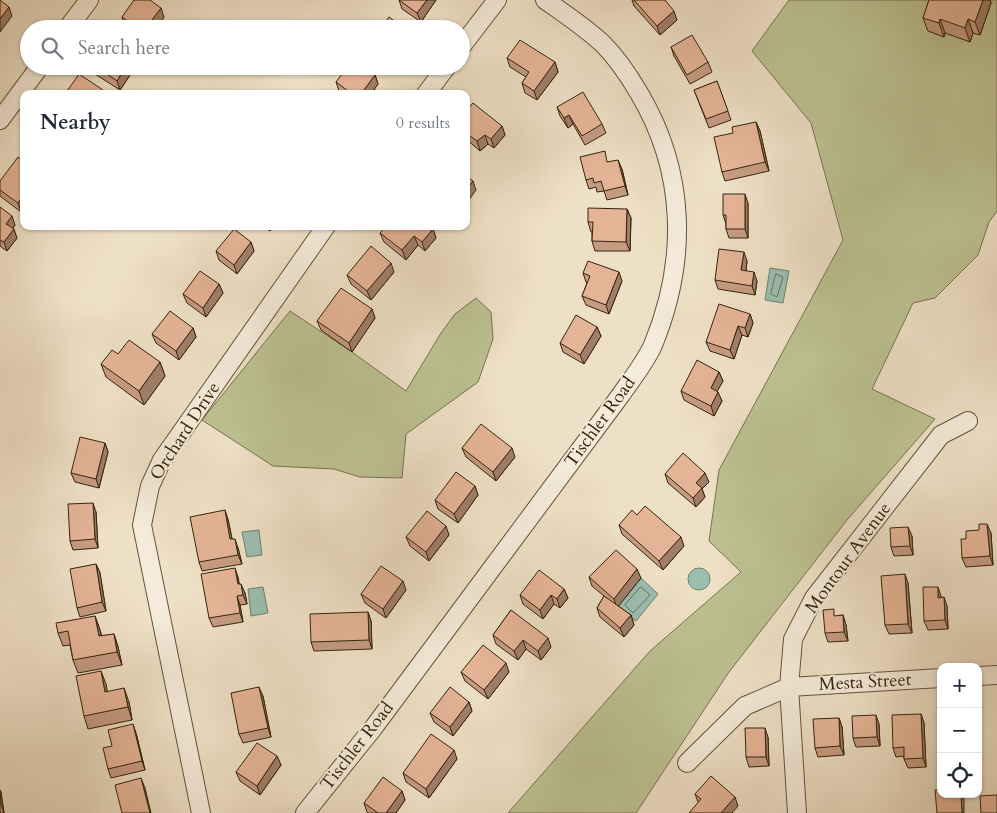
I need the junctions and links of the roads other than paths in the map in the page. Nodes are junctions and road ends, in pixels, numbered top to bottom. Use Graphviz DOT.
graph roads {
  1 [pos="89,0"];
  2 [pos="497,0"];
  3 [pos="545,0"];
  4 [pos="74,20"];
  5 [pos="470,35"];
  6 [pos="33,75"];
  7 [pos="440,75"];
  8 [pos="22,90"];
  9 [pos="429,90"];
  10 [pos="20,93"];
  11 [pos="0,120"];
  12 [pos="323,230"];
  13 [pos="968,421"];
  14 [pos="997,675"];
  15 [pos="982,676"];
  16 [pos="937,678"];
  17 [pos="789,687"];
  18 [pos="687,763"];
  19 [pos="201,813"];
  20 [pos="305,813"];
  21 [pos="797,813"];
  1 -- 4 [label="street"];
  2 -- 5 [label="street"];
  3 -- 20 [label="street, Tischler Road"];
  6 -- 8 [label="street"];
  7 -- 9 [label="street"];
  10 -- 11 [label="street"];
  12 -- 19 [label="street, Orchard Drive"];
  13 -- 17 [label="street, Montour Avenue"];
  14 -- 15 [label="street"];
  16 -- 17 [label="street, Mesta Street"];
  17 -- 18 [label="street"];
  17 -- 21 [label="street, Montour Avenue"];
}
